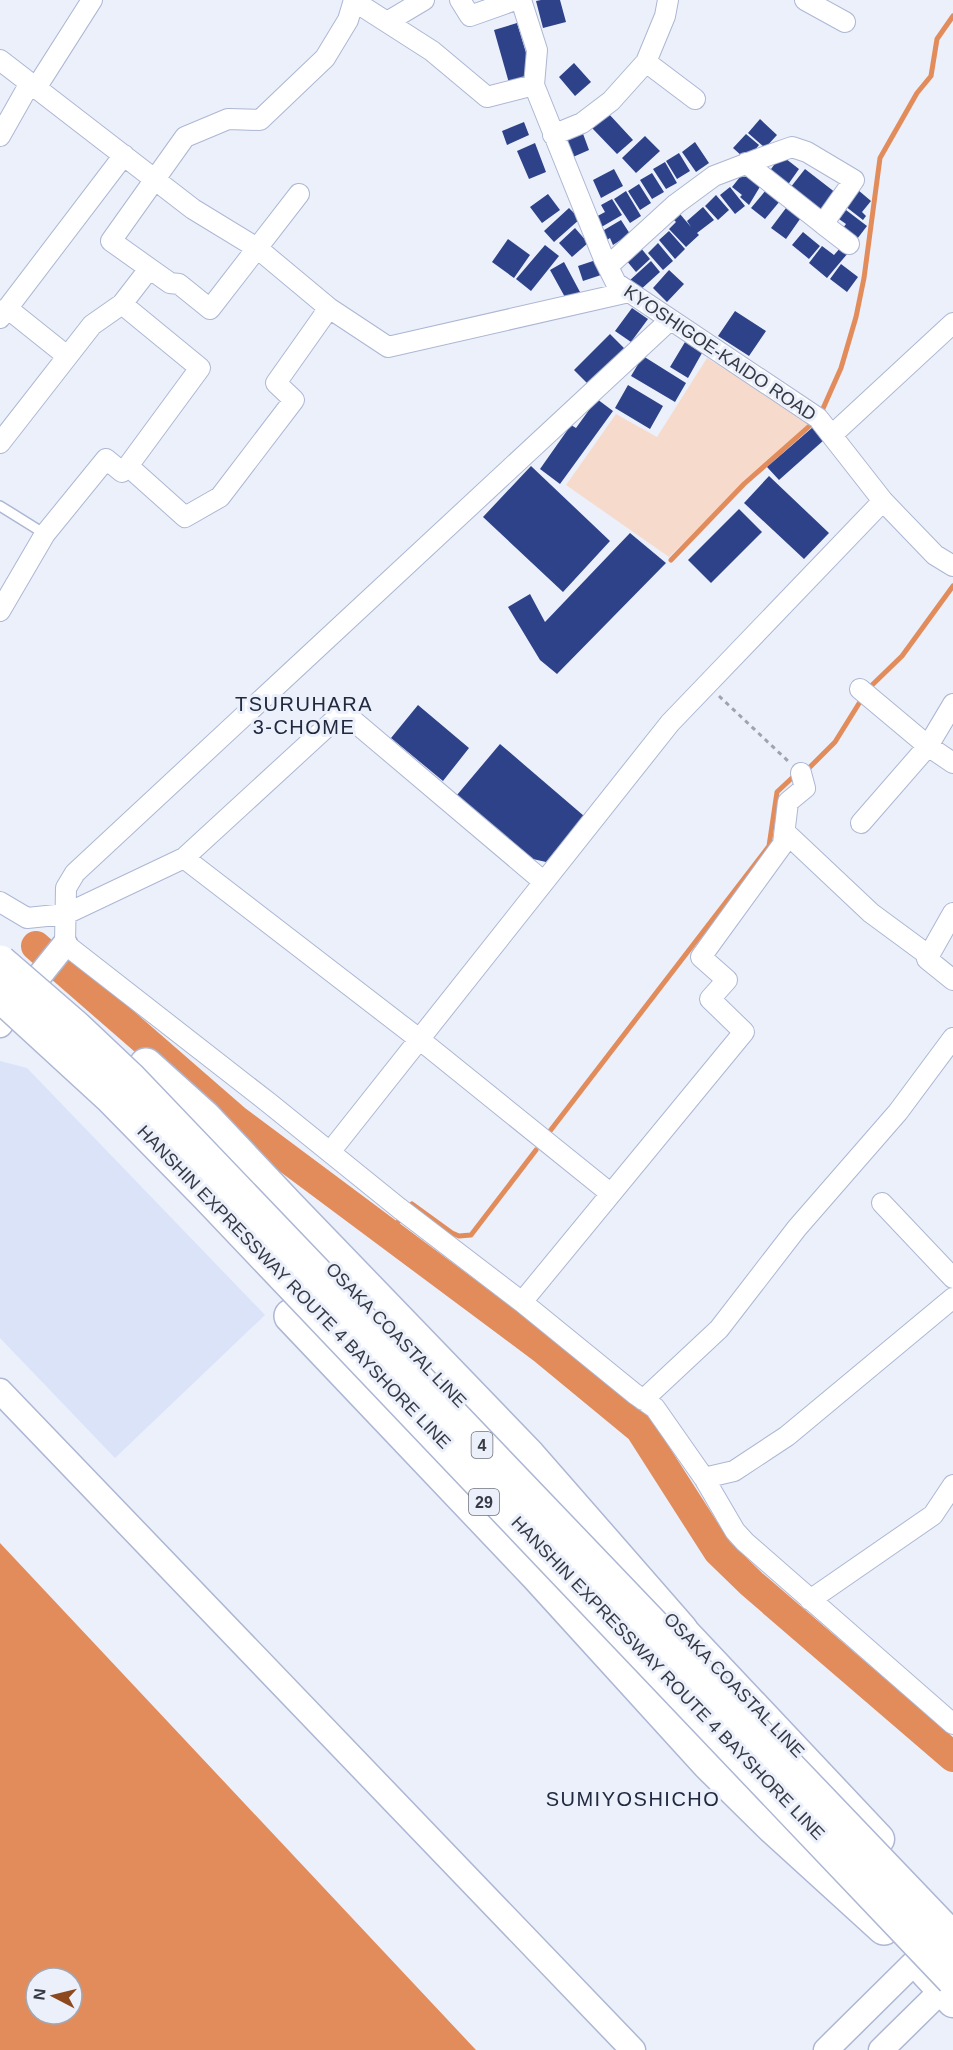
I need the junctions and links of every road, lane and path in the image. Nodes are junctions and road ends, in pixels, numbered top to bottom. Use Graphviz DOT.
graph roads {
  1 [pos="92,0"];
  2 [pos="424,0"];
  3 [pos="460,0"];
  4 [pos="516,0"];
  5 [pos="521,0"];
  6 [pos="668,0"];
  7 [pos="805,0"];
  8 [pos="351,2"];
  9 [pos="387,22"];
  10 [pos="845,22"];
  11 [pos="0,60"];
  12 [pos="646,62"];
  13 [pos="534,85"];
  14 [pos="33,86"];
  15 [pos="695,99"];
  16 [pos="553,135"];
  17 [pos="0,136"];
  18 [pos="124,155"];
  19 [pos="746,163"];
  20 [pos="155,179"];
  21 [pos="299,194"];
  22 [pos="823,224"];
  23 [pos="849,244"];
  24 [pos="257,248"];
  25 [pos="608,266"];
  26 [pos="149,269"];
  27 [pos="629,292"];
  28 [pos="122,304"];
  29 [pos="329,308"];
  30 [pos="4,313"];
  31 [pos="670,320"];
  32 [pos="953,323"];
  33 [pos="67,356"];
  34 [pos="832,435"];
  35 [pos="0,443"];
  36 [pos="128,466"];
  37 [pos="883,501"];
  38 [pos="0,506"];
  39 [pos="45,534"];
  40 [pos="953,566"];
  41 [pos="0,611"];
  42 [pos="706,684"];
  43 [pos="860,689"];
  44 [pos="953,704"];
  45 [pos="928,746"];
  46 [pos="953,763"];
  47 [pos="801,773"];
  48 [pos="861,823"];
  49 [pos="785,832"];
  50 [pos="184,858"];
  51 [pos="544,882"];
  52 [pos="0,902"];
  53 [pos="953,913"];
  54 [pos="66,914"];
  55 [pos="0,944"];
  56 [pos="65,944"];
  57 [pos="0,950"];
  58 [pos="928,955"];
  59 [pos="0,962"];
  60 [pos="953,980"];
  61 [pos="36,981"];
  62 [pos="1,1012"];
  63 [pos="953,1038"];
  64 [pos="419,1039"];
  65 [pos="330,1152"];
  66 [pos="610,1193"];
  67 [pos="882,1203"];
  68 [pos="953,1278"];
  69 [pos="953,1298"];
  70 [pos="522,1302"];
  71 [pos="0,1390"];
  72 [pos="643,1400"];
  73 [pos="704,1478"];
  74 [pos="953,1486"];
  75 [pos="810,1600"];
  76 [pos="681,1630"];
  77 [pos="953,1724"];
  78 [pos="953,1919"];
  79 [pos="884,1928"];
  80 [pos="953,1940"];
  81 [pos="916,1961"];
  82 [pos="950,1988"];
  83 [pos="633,2050"];
  84 [pos="826,2050"];
  85 [pos="880,2050"];
  1 -- 14 [label="street"];
  2 -- 9 [label="street"];
  3 -- 4 [label="street"];
  5 -- 13 [label="street, KYOSHIGOE-KAIDO ROAD"];
  6 -- 12 [label="street"];
  7 -- 10 [label="street"];
  8 -- 9 [label="street"];
  8 -- 20 [label="street"];
  9 -- 13 [label="street"];
  11 -- 14 [label="street"];
  12 -- 15 [label="street"];
  12 -- 16 [label="street"];
  13 -- 16 [label="street, KYOSHIGOE-KAIDO ROAD"];
  14 -- 17 [label="street"];
  14 -- 18 [label="street"];
  16 -- 25 [label="street, KYOSHIGOE-KAIDO ROAD"];
  18 -- 20 [label="street"];
  18 -- 30 [label="street"];
  19 -- 22 [label="street"];
  19 -- 22 [label="street"];
  19 -- 25 [label="street"];
  20 -- 24 [label="street"];
  20 -- 26 [label="street"];
  21 -- 24 [label="street"];
  22 -- 23 [label="street"];
  24 -- 26 [label="street"];
  24 -- 29 [label="street"];
  25 -- 27 [label="street, KYOSHIGOE-KAIDO ROAD"];
  26 -- 28 [label="street"];
  27 -- 29 [label="street"];
  27 -- 31 [label="street, KYOSHIGOE-KAIDO ROAD"];
  28 -- 33 [label="street"];
  28 -- 36 [label="street"];
  29 -- 36 [label="street"];
  30 -- 33 [label="street"];
  31 -- 34 [label="street, KYOSHIGOE-KAIDO ROAD"];
  31 -- 54 [label="street"];
  32 -- 34 [label="street"];
  33 -- 35 [label="street"];
  34 -- 37 [label="street, KYOSHIGOE-KAIDO ROAD"];
  36 -- 39 [label="street"];
  37 -- 40 [label="street, KYOSHIGOE-KAIDO ROAD"];
  37 -- 42 [label="street"];
  38 -- 39 [label="lane"];
  39 -- 41 [label="street"];
  42 -- 47 [label="path"];
  42 -- 51 [label="street"];
  43 -- 45 [label="street"];
  44 -- 45 [label="street"];
  45 -- 46 [label="street"];
  45 -- 48 [label="street"];
  47 -- 49 [label="street"];
  49 -- 58 [label="street"];
  49 -- 66 [label="street"];
  50 -- 51 [label="street"];
  50 -- 54 [label="street"];
  50 -- 64 [label="street"];
  51 -- 64 [label="street"];
  52 -- 54 [label="street"];
  53 -- 58 [label="street"];
  54 -- 56 [label="street"];
  55 -- 76 [label="highway"];
  56 -- 61 [label="street"];
  56 -- 65 [label="street"];
  57 -- 61 [label="main road, OSAKA COASTAL LINE"];
  58 -- 60 [label="street"];
  59 -- 80 [label="highway, HANSHIN EXPRESSWAY ROUTE 4 BAYSHORE LINE / 4, bridge"];
  61 -- 62 [label="street"];
  61 -- 76 [label="main road, OSAKA COASTAL LINE"];
  62 -- 79 [label="main road, 29"];
  62 -- 79 [label="highway"];
  62 -- 82 [label="highway, HANSHIN EXPRESSWAY ROUTE 4 BAYSHORE LINE / 4, bridge"];
  63 -- 72 [label="street"];
  64 -- 65 [label="street"];
  64 -- 66 [label="street"];
  65 -- 70 [label="street"];
  66 -- 70 [label="street"];
  67 -- 68 [label="street"];
  69 -- 73 [label="street"];
  70 -- 72 [label="street"];
  71 -- 83 [label="street"];
  72 -- 73 [label="street"];
  73 -- 75 [label="street"];
  74 -- 75 [label="street"];
  75 -- 77 [label="street"];
  76 -- 78 [label="main road, OSAKA COASTAL LINE"];
  78 -- 81 [label="main road"];
  79 -- 81 [label="main road, 29"];
  81 -- 82 [label="main road, 29"];
  81 -- 84 [label="street"];
  82 -- 85 [label="street"];
}
